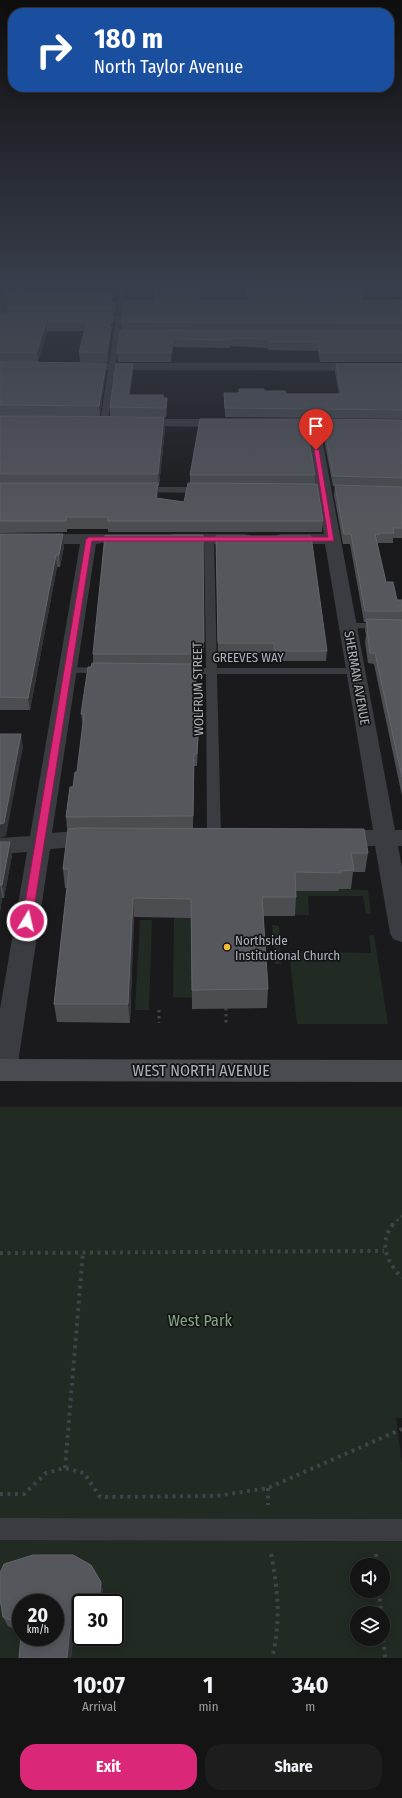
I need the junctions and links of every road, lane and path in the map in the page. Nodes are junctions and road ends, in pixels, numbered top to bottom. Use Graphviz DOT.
graph roads {
  1 [pos="60,367"];
  2 [pos="112,367"];
  3 [pos="402,367"];
  4 [pos="88,422"];
  5 [pos="104,423"];
  6 [pos="240,423"];
  7 [pos="296,423"];
  8 [pos="312,423"];
  9 [pos="327,423"];
  10 [pos="133,490"];
  11 [pos="211,490"];
  12 [pos="0,539"];
  13 [pos="89,539"];
  14 [pos="121,539"];
  15 [pos="161,539"];
  16 [pos="209,539"];
  17 [pos="332,539"];
  18 [pos="348,626"];
  19 [pos="402,626"];
  20 [pos="68,670"];
  21 [pos="116,671"];
  22 [pos="171,671"];
  23 [pos="211,671"];
  24 [pos="356,671"];
  25 [pos="118,837"];
  26 [pos="190,837"];
  27 [pos="222,838"];
  28 [pos="318,838"];
  29 [pos="394,838"];
  30 [pos="40,843"];
  31 [pos="0,846"];
  32 [pos="402,933"];
  33 [pos="226,1008"];
  34 [pos="159,1010"];
  35 [pos="159,1023"];
  36 [pos="226,1023"];
  37 [pos="2,1070"];
  38 [pos="402,1071"];
  39 [pos="402,1216"];
  40 [pos="384,1251"];
  41 [pos="83,1252"];
  42 [pos="0,1253"];
  43 [pos="402,1278"];
  44 [pos="402,1430"];
  45 [pos="65,1468"];
  46 [pos="268,1488"];
  47 [pos="0,1494"];
  48 [pos="0,1529"];
  49 [pos="269,1529"];
  50 [pos="402,1530"];
  51 [pos="384,1646"];
  52 [pos="272,1658"];
  53 [pos="385,1658"];
  1 -- 2 [label="street"];
  2 -- 3 [label="street"];
  2 -- 5 [label="lane"];
  4 -- 5 [label="street"];
  5 -- 6 [label="street"];
  7 -- 8 [label="street"];
  8 -- 9 [label="street"];
  8 -- 17 [label="street, SHERMAN AVENUE"];
  10 -- 11 [label="lane"];
  12 -- 13 [label="street"];
  13 -- 14 [label="street"];
  13 -- 20 [label="street"];
  15 -- 16 [label="street"];
  16 -- 17 [label="street"];
  16 -- 23 [label="lane, WOLFRUM STREET"];
  17 -- 18 [label="street, SHERMAN AVENUE"];
  18 -- 19 [label="lane"];
  18 -- 24 [label="street, SHERMAN AVENUE"];
  20 -- 21 [label="lane"];
  20 -- 30 [label="street"];
  22 -- 23 [label="lane, GREEVES WAY"];
  23 -- 24 [label="lane, GREEVES WAY"];
  23 -- 27 [label="lane, WOLFRUM STREET"];
  24 -- 29 [label="street, SHERMAN AVENUE"];
  25 -- 30 [label="street"];
  26 -- 27 [label="street"];
  28 -- 29 [label="street"];
  29 -- 32 [label="street, SHERMAN AVENUE"];
  30 -- 31 [label="street"];
  30 -- 37 [label="street"];
  33 -- 36 [label="path"];
  34 -- 35 [label="path"];
  37 -- 38 [label="main road, WEST NORTH AVENUE"];
  39 -- 40 [label="path"];
  40 -- 41 [label="path"];
  40 -- 43 [label="path"];
  41 -- 42 [label="path"];
  41 -- 45 [label="path"];
  44 -- 46 [label="path"];
  45 -- 46 [label="path"];
  45 -- 47 [label="path"];
  46 -- 49 [label="path"];
  48 -- 49 [label="lane"];
  49 -- 50 [label="lane"];
  49 -- 52 [label="path"];
  51 -- 53 [label="path"];
}
